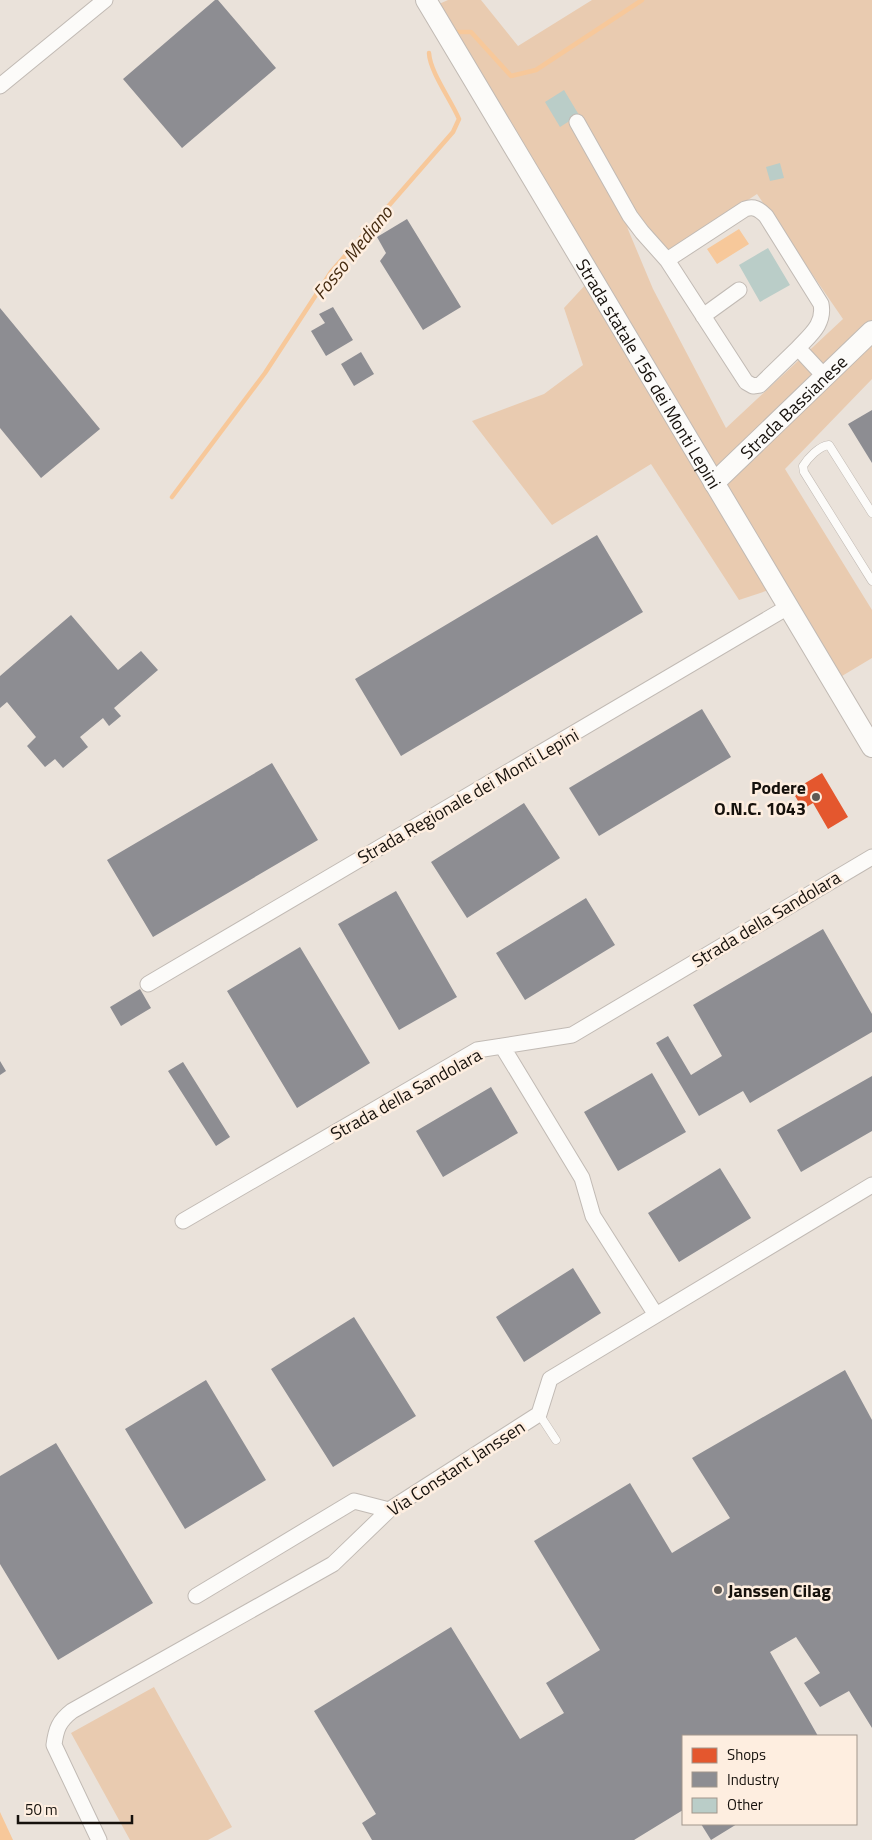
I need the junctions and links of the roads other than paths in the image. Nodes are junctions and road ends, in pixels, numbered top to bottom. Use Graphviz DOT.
graph roads {
  1 [pos="105,0"];
  2 [pos="426,0"];
  3 [pos="0,86"];
  4 [pos="577,122"];
  5 [pos="668,260"];
  6 [pos="739,290"];
  7 [pos="703,316"];
  8 [pos="872,332"];
  9 [pos="798,348"];
  10 [pos="825,377"];
  11 [pos="714,483"];
  12 [pos="872,513"];
  13 [pos="872,581"];
  14 [pos="788,607"];
  15 [pos="872,747"];
  16 [pos="872,857"];
  17 [pos="148,984"];
  18 [pos="502,1046"];
  19 [pos="872,1185"];
  20 [pos="183,1221"];
  21 [pos="656,1315"];
  22 [pos="540,1414"];
  23 [pos="556,1440"];
  24 [pos="389,1510"];
  25 [pos="196,1596"];
  26 [pos="99,1840"];
  1 -- 3 [label="street"];
  2 -- 11 [label="main road, Strada statale 156 dei Monti Lepini"];
  4 -- 5 [label="street"];
  5 -- 7 [label="street"];
  5 -- 9 [label="street"];
  6 -- 7 [label="street"];
  7 -- 9 [label="street"];
  8 -- 10 [label="main road, Strada Bassianese"];
  9 -- 10 [label="street"];
  10 -- 11 [label="main road, Strada Bassianese"];
  11 -- 14 [label="main road, Strada statale 156 dei Monti Lepini"];
  12 -- 13 [label="lane"];
  14 -- 15 [label="main road, Strada statale 156 dei Monti Lepini"];
  14 -- 17 [label="street, Strada Regionale dei Monti Lepini"];
  16 -- 18 [label="street, Strada della Sandolara"];
  18 -- 20 [label="street, Strada della Sandolara"];
  18 -- 21 [label="street"];
  19 -- 21 [label="street, Via Constant Janssen"];
  21 -- 22 [label="street, Via Constant Janssen"];
  22 -- 23 [label="lane"];
  22 -- 24 [label="street, Via Constant Janssen"];
  24 -- 25 [label="street"];
  24 -- 26 [label="street, Via Constant Janssen"];
}
